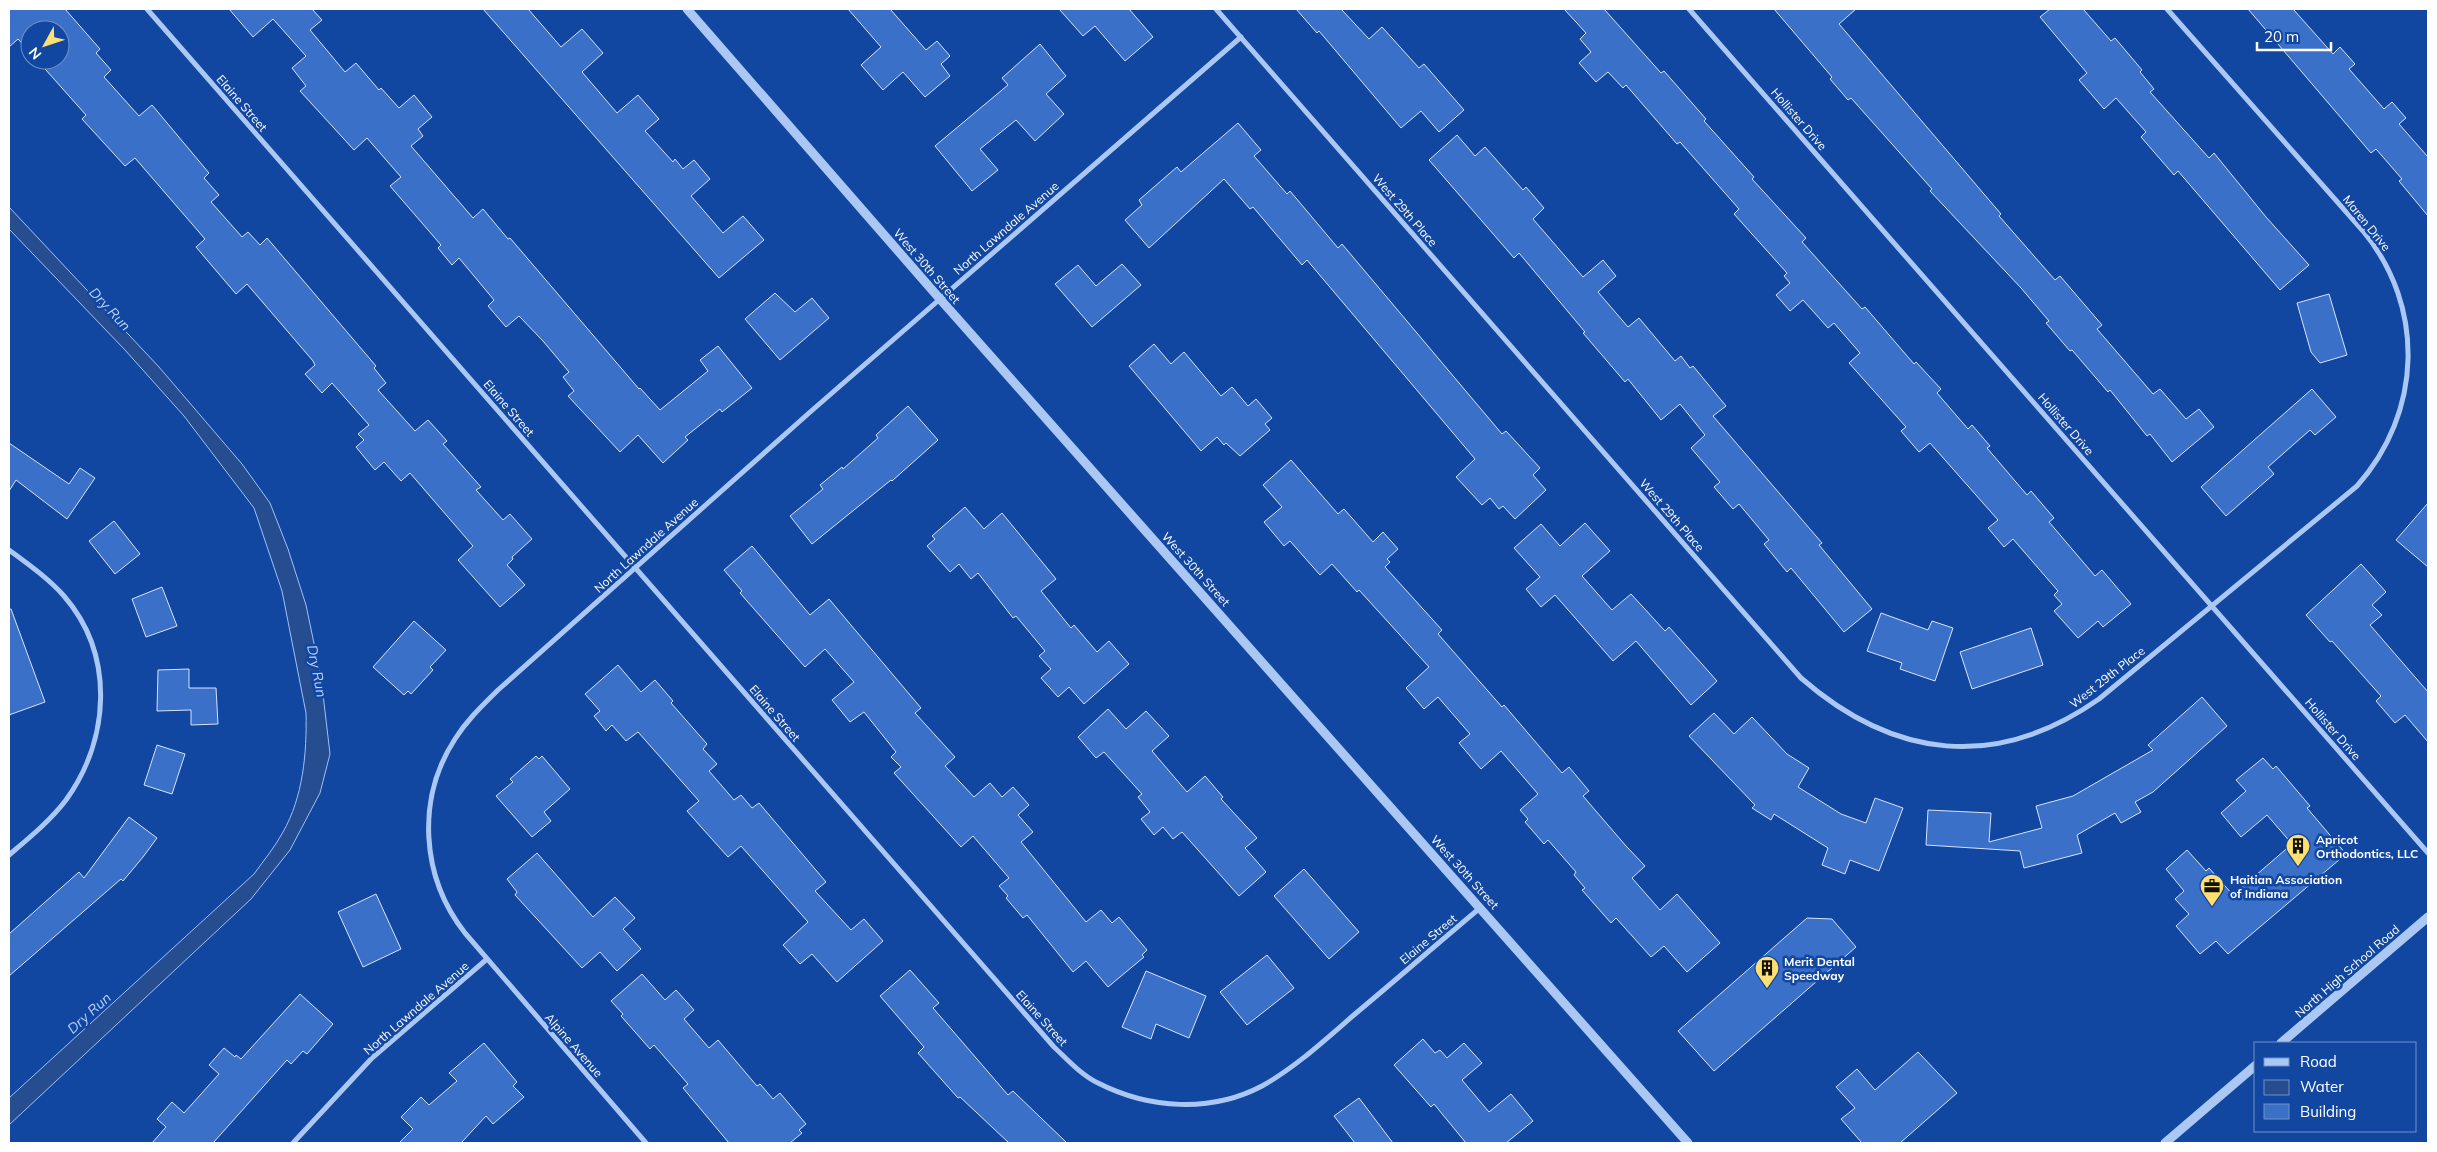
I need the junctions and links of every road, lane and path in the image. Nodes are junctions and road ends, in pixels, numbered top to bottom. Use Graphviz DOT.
graph roads {
  1 [pos="147,9"];
  2 [pos="687,9"];
  3 [pos="1216,9"];
  4 [pos="1689,9"];
  5 [pos="2167,9"];
  6 [pos="1241,37"];
  7 [pos="940,299"];
  8 [pos="9,550"];
  9 [pos="635,568"];
  10 [pos="2212,607"];
  11 [pos="2428,852"];
  12 [pos="9,855"];
  13 [pos="1480,908"];
  14 [pos="2428,917"];
  15 [pos="487,959"];
  16 [pos="2283,1042"];
  17 [pos="2254,1067"];
  18 [pos="293,1143"];
  19 [pos="646,1143"];
  20 [pos="1688,1143"];
  21 [pos="2165,1143"];
  1 -- 9 [label="street, Elaine Street"];
  2 -- 7 [label="street, West 30th Street"];
  3 -- 6 [label="street, West 29th Place"];
  4 -- 10 [label="street, Hollister Drive"];
  5 -- 10 [label="street, Maren Drive"];
  6 -- 7 [label="street, North Lawndale Avenue"];
  6 -- 10 [label="street, West 29th Place"];
  7 -- 9 [label="street, North Lawndale Avenue"];
  7 -- 13 [label="street, West 30th Street"];
  8 -- 12 [label="street"];
  9 -- 13 [label="street, Elaine Street"];
  9 -- 15 [label="street, North Lawndale Avenue"];
  10 -- 11 [label="street, Hollister Drive"];
  13 -- 20 [label="street, West 30th Street"];
  14 -- 16 [label="street, North High School Road"];
  15 -- 18 [label="street, North Lawndale Avenue"];
  15 -- 19 [label="street, Alpine Avenue"];
  17 -- 21 [label="street"];
}
